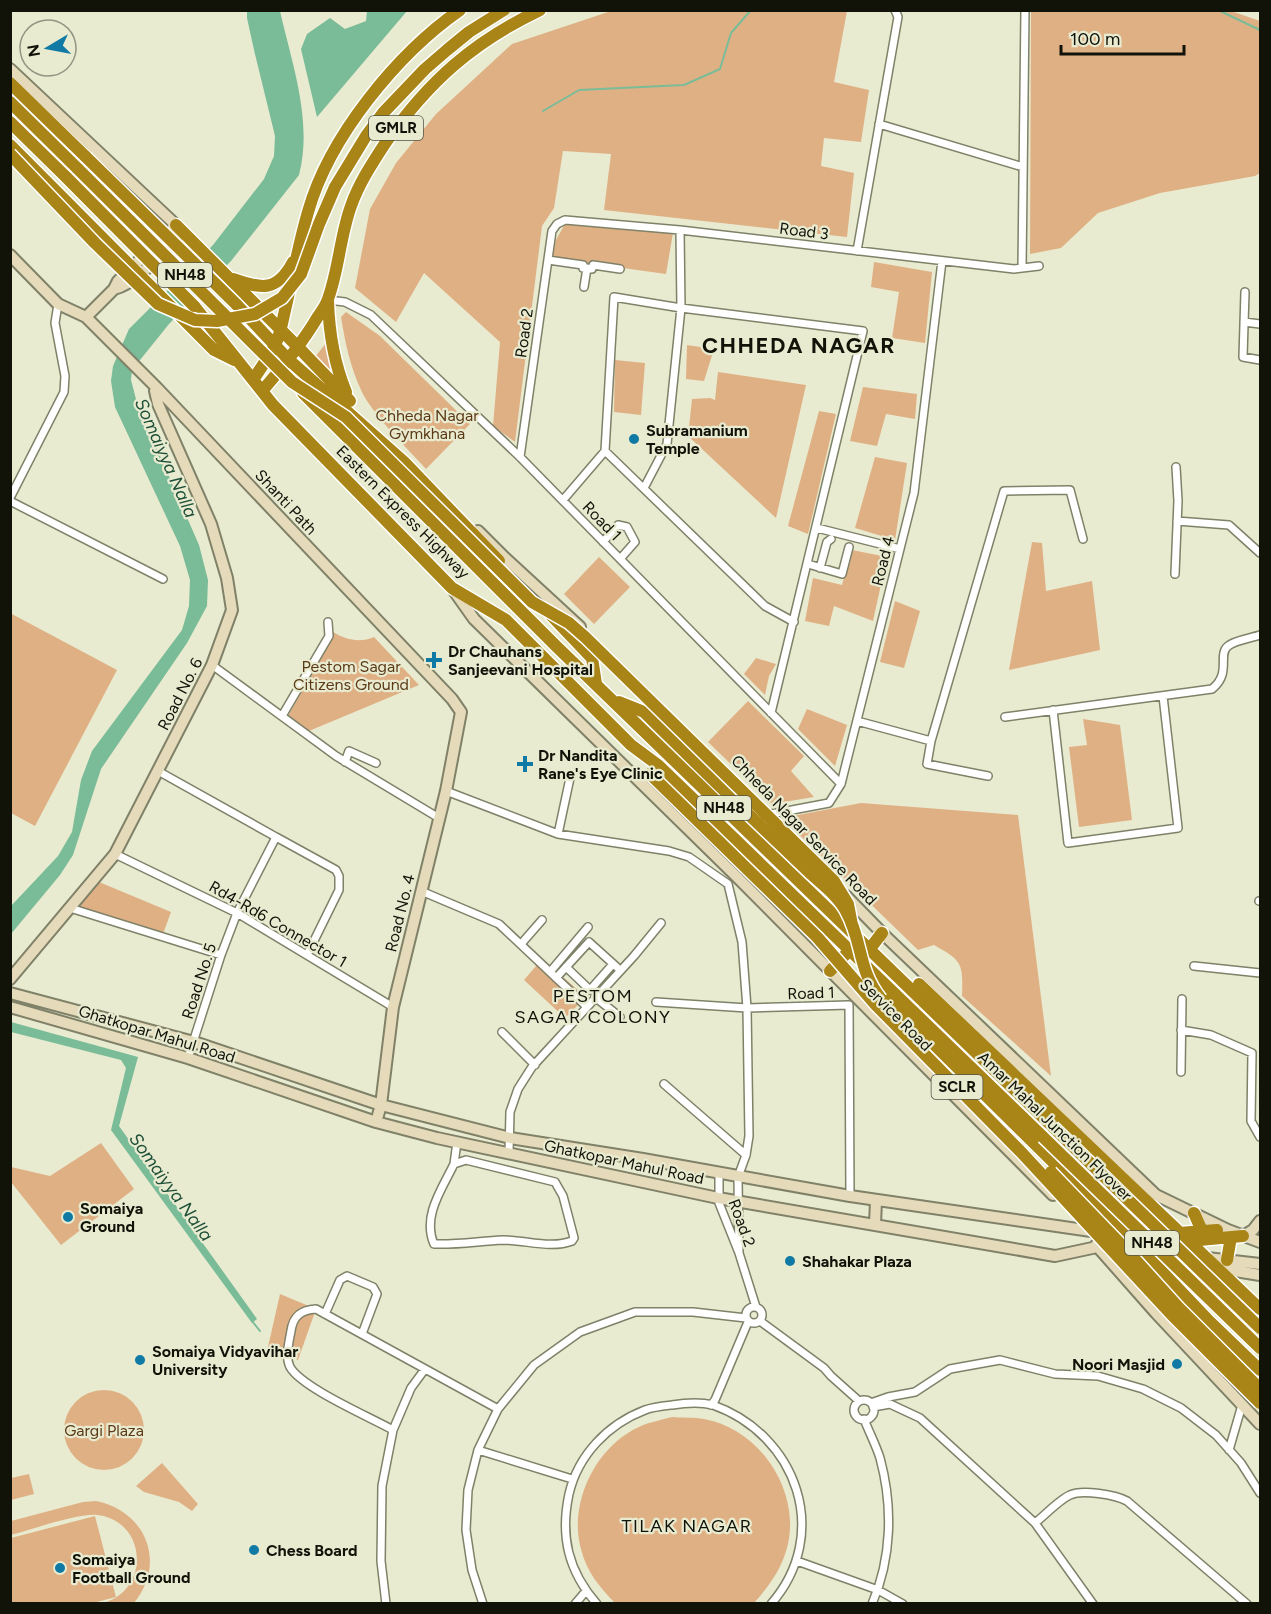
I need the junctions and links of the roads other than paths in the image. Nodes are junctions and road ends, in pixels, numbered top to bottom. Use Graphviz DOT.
graph roads {
  1 [pos="460,10"];
  2 [pos="504,10"];
  3 [pos="540,10"];
  4 [pos="895,10"];
  5 [pos="1025,10"];
  6 [pos="10,69"];
  7 [pos="10,83"];
  8 [pos="10,102"];
  9 [pos="10,122"];
  10 [pos="879,124"];
  11 [pos="24,136"];
  12 [pos="10,147"];
  13 [pos="10,154"];
  14 [pos="1023,166"];
  15 [pos="46,183"];
  16 [pos="565,220"];
  17 [pos="179,228"];
  18 [pos="680,230"];
  19 [pos="299,251"];
  20 [pos="857,251"];
  21 [pos="10,255"];
  22 [pos="548,260"];
  23 [pos="942,261"];
  24 [pos="1039,266"];
  25 [pos="587,268"];
  26 [pos="1022,268"];
  27 [pos="620,269"];
  28 [pos="135,272"];
  29 [pos="229,278"];
  30 [pos="584,287"];
  31 [pos="1245,292"];
  32 [pos="328,300"];
  33 [pos="58,303"];
  34 [pos="681,308"];
  35 [pos="86,317"];
  36 [pos="1244,322"];
  37 [pos="1260,324"];
  38 [pos="280,330"];
  39 [pos="276,344"];
  40 [pos="300,348"];
  41 [pos="289,360"];
  42 [pos="1260,360"];
  43 [pos="237,361"];
  44 [pos="253,380"];
  45 [pos="292,382"];
  46 [pos="158,388"];
  47 [pos="262,391"];
  48 [pos="350,401"];
  49 [pos="359,421"];
  50 [pos="605,451"];
  51 [pos="520,457"];
  52 [pos="404,462"];
  53 [pos="1176,468"];
  54 [pos="644,488"];
  55 [pos="10,499"];
  56 [pos="563,500"];
  57 [pos="1177,521"];
  58 [pos="817,528"];
  59 [pos="831,539"];
  60 [pos="1083,539"];
  61 [pos="603,542"];
  62 [pos="849,547"];
  63 [pos="900,549"];
  64 [pos="1260,552"];
  65 [pos="620,559"];
  66 [pos="808,564"];
  67 [pos="820,568"];
  68 [pos="1175,574"];
  69 [pos="163,579"];
  70 [pos="452,588"];
  71 [pos="328,622"];
  72 [pos="794,622"];
  73 [pos="1260,635"];
  74 [pos="212,665"];
  75 [pos="596,684"];
  76 [pos="1163,696"];
  77 [pos="612,699"];
  78 [pos="1053,711"];
  79 [pos="460,712"];
  80 [pos="771,713"];
  81 [pos="282,716"];
  82 [pos="1005,717"];
  83 [pos="857,722"];
  84 [pos="931,741"];
  85 [pos="632,745"];
  86 [pos="345,762"];
  87 [pos="376,764"];
  88 [pos="158,771"];
  89 [pos="988,776"];
  90 [pos="570,778"];
  91 [pos="841,784"];
  92 [pos="446,791"];
  93 [pos="771,814"];
  94 [pos="439,818"];
  95 [pos="558,834"];
  96 [pos="276,837"];
  97 [pos="115,854"];
  98 [pos="732,879"];
  99 [pos="421,891"];
  100 [pos="70,908"];
  101 [pos="237,913"];
  102 [pos="542,920"];
  103 [pos="831,922"];
  104 [pos="661,923"];
  105 [pos="852,924"];
  106 [pos="588,927"];
  107 [pos="882,933"];
  108 [pos="520,944"];
  109 [pos="872,946"];
  110 [pos="848,952"];
  111 [pos="221,955"];
  112 [pos="307,955"];
  113 [pos="1194,966"];
  114 [pos="566,967"];
  115 [pos="616,967"];
  116 [pos="830,971"];
  117 [pos="550,972"];
  118 [pos="1260,973"];
  119 [pos="556,978"];
  120 [pos="10,979"];
  121 [pos="10,993"];
  122 [pos="595,997"];
  123 [pos="1182,999"];
  124 [pos="656,1002"];
  125 [pos="10,1006"];
  126 [pos="586,1006"];
  127 [pos="393,1007"];
  128 [pos="747,1008"];
  129 [pos="620,1017"];
  130 [pos="1181,1030"];
  131 [pos="502,1032"];
  132 [pos="194,1042"];
  133 [pos="188,1058"];
  134 [pos="535,1065"];
  135 [pos="275,1070"];
  136 [pos="1181,1072"];
  137 [pos="664,1084"];
  138 [pos="270,1086"];
  139 [pos="381,1105"];
  140 [pos="376,1122"];
  141 [pos="1260,1137"];
  142 [pos="510,1138"];
  143 [pos="457,1142"];
  144 [pos="509,1152"];
  145 [pos="746,1155"];
  146 [pos="454,1164"];
  147 [pos="719,1174"];
  148 [pos="738,1177"];
  149 [pos="850,1196"];
  150 [pos="718,1198"];
  151 [pos="1150,1198"];
  152 [pos="876,1200"];
  153 [pos="738,1202"];
  154 [pos="1194,1213"];
  155 [pos="1159,1214"];
  156 [pos="1110,1217"];
  157 [pos="1260,1221"];
  158 [pos="875,1225"];
  159 [pos="1085,1230"];
  160 [pos="1202,1231"];
  161 [pos="1234,1234"];
  162 [pos="1124,1235"];
  163 [pos="1184,1237"];
  164 [pos="1260,1242"];
  165 [pos="1097,1247"];
  166 [pos="1143,1251"];
  167 [pos="740,1253"];
  168 [pos="1207,1258"];
  169 [pos="1227,1260"];
  170 [pos="1260,1264"];
  171 [pos="1244,1266"];
  172 [pos="1217,1268"];
  173 [pos="1260,1275"];
  174 [pos="756,1307"];
  175 [pos="1260,1310"];
  176 [pos="325,1314"];
  177 [pos="747,1320"];
  178 [pos="760,1321"];
  179 [pos="1260,1328"];
  180 [pos="362,1334"];
  181 [pos="1260,1348"];
  182 [pos="425,1369"];
  183 [pos="1260,1370"];
  184 [pos="1260,1389"];
  185 [pos="859,1401"];
  186 [pos="1260,1403"];
  187 [pos="711,1405"];
  188 [pos="872,1405"];
  189 [pos="1242,1405"];
  190 [pos="498,1409"];
  191 [pos="864,1419"];
  192 [pos="1260,1424"];
  193 [pos="393,1430"];
  194 [pos="478,1450"];
  195 [pos="1229,1450"];
  196 [pos="572,1479"];
  197 [pos="1260,1493"];
  198 [pos="1035,1522"];
  199 [pos="797,1561"];
  200 [pos="878,1590"];
  201 [pos="586,1592"];
  202 [pos="386,1604"];
  203 [pos="483,1604"];
  204 [pos="575,1604"];
  205 [pos="597,1604"];
  206 [pos="771,1604"];
  207 [pos="873,1604"];
  208 [pos="903,1604"];
  209 [pos="1093,1604"];
  210 [pos="1247,1604"];
  1 -- 19 [label="highway, GMLR"];
  2 -- 13 [label="highway, bridge"];
  3 -- 32 [label="highway, GMLR"];
  4 -- 10 [label="street"];
  5 -- 14 [label="street"];
  6 -- 17 [label="street"];
  7 -- 39 [label="highway, bridge"];
  8 -- 45 [label="highway, NH48, bridge"];
  9 -- 11 [label="highway, NH48"];
  10 -- 14 [label="street"];
  10 -- 20 [label="street"];
  11 -- 15 [label="highway"];
  11 -- 43 [label="highway, NH48, bridge"];
  12 -- 15 [label="highway"];
  14 -- 26 [label="street"];
  15 -- 28 [label="highway"];
  16 -- 18 [label="street, Road 3"];
  16 -- 22 [label="street, Road 2"];
  17 -- 28 [label="street"];
  17 -- 29 [label="highway"];
  18 -- 20 [label="street, Road 3"];
  18 -- 34 [label="street"];
  19 -- 29 [label="highway"];
  19 -- 38 [label="highway, GMLR"];
  20 -- 23 [label="street, Road 3"];
  21 -- 33 [label="street, Shanti Path"];
  22 -- 25 [label="street"];
  22 -- 51 [label="street, Road 2"];
  23 -- 26 [label="street, Road 3"];
  23 -- 63 [label="street, Road 4"];
  24 -- 26 [label="street, Road 3"];
  25 -- 27 [label="street"];
  25 -- 30 [label="street"];
  28 -- 35 [label="street"];
  28 -- 43 [label="highway, bridge"];
  29 -- 38 [label="highway"];
  31 -- 36 [label="street"];
  32 -- 40 [label="highway, GMLR"];
  32 -- 48 [label="highway"];
  32 -- 51 [label="street, Road 1"];
  33 -- 35 [label="street, Shanti Path"];
  33 -- 55 [label="street"];
  34 -- 50 [label="street"];
  34 -- 54 [label="street"];
  34 -- 58 [label="street"];
  35 -- 46 [label="street, Shanti Path"];
  36 -- 37 [label="street"];
  36 -- 42 [label="street"];
  38 -- 39 [label="highway, GMLR"];
  38 -- 40 [label="highway"];
  39 -- 41 [label="highway"];
  39 -- 44 [label="highway, GMLR"];
  40 -- 41 [label="highway, GMLR"];
  40 -- 48 [label="highway"];
  41 -- 47 [label="highway, GMLR"];
  41 -- 49 [label="highway"];
  43 -- 44 [label="highway, NH48"];
  44 -- 47 [label="highway, Eastern Express Highway / NH48"];
  45 -- 75 [label="highway, NH48, bridge"];
  45 -- 105 [label="highway, bridge"];
  46 -- 74 [label="street, Road No. 6"];
  46 -- 79 [label="street, Shanti Path"];
  47 -- 70 [label="highway, Eastern Express Highway / NH48"];
  48 -- 49 [label="highway"];
  49 -- 52 [label="highway"];
  50 -- 54 [label="street"];
  50 -- 56 [label="street"];
  51 -- 56 [label="street, Road 1"];
  52 -- 75 [label="highway"];
  52 -- 93 [label="street, Chheda Nagar Service Road"];
  53 -- 57 [label="street"];
  54 -- 72 [label="street"];
  55 -- 69 [label="street"];
  56 -- 61 [label="street, Road 1"];
  57 -- 64 [label="street"];
  57 -- 68 [label="street"];
  58 -- 63 [label="street"];
  58 -- 66 [label="street"];
  59 -- 67 [label="street"];
  60 -- 84 [label="street"];
  61 -- 65 [label="street, Road 1"];
  61 -- 65 [label="street"];
  62 -- 67 [label="street"];
  63 -- 83 [label="street, Road 4"];
  65 -- 80 [label="street, Road 1"];
  66 -- 67 [label="street"];
  66 -- 72 [label="street"];
  70 -- 85 [label="highway, Eastern Express Highway / NH48"];
  70 -- 98 [label="street, Service Road"];
  71 -- 81 [label="street"];
  72 -- 80 [label="street"];
  73 -- 76 [label="street"];
  74 -- 81 [label="street"];
  74 -- 88 [label="street, Road No. 6"];
  75 -- 77 [label="highway, NH48"];
  76 -- 78 [label="street"];
  76 -- 78 [label="street"];
  77 -- 103 [label="highway, NH48"];
  77 -- 105 [label="highway, SCLR, bridge"];
  78 -- 82 [label="street"];
  79 -- 92 [label="street, Road No. 4"];
  80 -- 91 [label="street, Road 1"];
  81 -- 86 [label="street"];
  83 -- 84 [label="street"];
  83 -- 91 [label="street, Road 4"];
  84 -- 89 [label="street"];
  85 -- 103 [label="highway, Eastern Express Highway / NH48"];
  85 -- 186 [label="highway, SCLR, bridge"];
  86 -- 87 [label="street"];
  86 -- 94 [label="street"];
  88 -- 96 [label="street"];
  88 -- 97 [label="street, Road No. 6"];
  90 -- 95 [label="street"];
  91 -- 93 [label="street, Road 4"];
  92 -- 94 [label="street, Road No. 4"];
  92 -- 95 [label="street"];
  93 -- 107 [label="street, Chheda Nagar Service Road"];
  94 -- 99 [label="street, Road No. 4"];
  95 -- 98 [label="street"];
  96 -- 101 [label="street, Road No. 5"];
  96 -- 112 [label="street"];
  97 -- 100 [label="street, Road No. 6"];
  97 -- 101 [label="street, Rd4-Rd6 Connector 1"];
  98 -- 116 [label="street, Service Road"];
  98 -- 128 [label="street"];
  99 -- 108 [label="street"];
  99 -- 127 [label="street, Road No. 4"];
  100 -- 111 [label="street"];
  100 -- 120 [label="street, Road No. 6"];
  101 -- 111 [label="street, Road No. 5"];
  101 -- 112 [label="street, Rd4-Rd6 Connector 1"];
  102 -- 108 [label="street"];
  103 -- 109 [label="highway"];
  103 -- 110 [label="highway"];
  103 -- 179 [label="highway, Amar Mahal Junction Flyover / NH48, bridge"];
  103 -- 181 [label="highway, Amar Mahal Junction Flyover / NH48, bridge"];
  104 -- 115 [label="street"];
  105 -- 184 [label="highway, SCLR, bridge"];
  106 -- 117 [label="street"];
  107 -- 109 [label="highway"];
  107 -- 151 [label="street, Chheda Nagar Service Road"];
  108 -- 117 [label="street"];
  109 -- 151 [label="highway"];
  110 -- 116 [label="highway"];
  110 -- 156 [label="highway"];
  111 -- 132 [label="street, Road No. 5"];
  112 -- 127 [label="street, Rd4-Rd6 Connector 1"];
  113 -- 118 [label="street"];
  114 -- 115 [label="street"];
  114 -- 115 [label="street"];
  114 -- 119 [label="street"];
  115 -- 122 [label="street"];
  116 -- 159 [label="street, Service Road"];
  117 -- 119 [label="street"];
  119 -- 126 [label="street"];
  121 -- 132 [label="street, Ghatkopar Mahul Road"];
  122 -- 126 [label="street"];
  122 -- 129 [label="street"];
  123 -- 130 [label="street"];
  124 -- 128 [label="street, Road 1"];
  125 -- 133 [label="street, Ghatkopar Mahul Road"];
  126 -- 134 [label="street"];
  127 -- 139 [label="street, Road No. 4"];
  128 -- 145 [label="street"];
  128 -- 149 [label="street, Road 1"];
  130 -- 136 [label="street"];
  130 -- 141 [label="street"];
  131 -- 134 [label="street"];
  132 -- 133 [label="street, Road No. 5"];
  132 -- 135 [label="street, Ghatkopar Mahul Road"];
  133 -- 138 [label="street, Ghatkopar Mahul Road"];
  134 -- 142 [label="street"];
  135 -- 138 [label="street"];
  135 -- 139 [label="street, Ghatkopar Mahul Road"];
  137 -- 145 [label="street"];
  138 -- 140 [label="street, Ghatkopar Mahul Road"];
  139 -- 140 [label="street, Road No. 4"];
  139 -- 142 [label="street, Ghatkopar Mahul Road"];
  140 -- 143 [label="street, Ghatkopar Mahul Road"];
  142 -- 144 [label="street"];
  142 -- 147 [label="street, Ghatkopar Mahul Road"];
  143 -- 144 [label="street, Ghatkopar Mahul Road"];
  143 -- 146 [label="street"];
  144 -- 150 [label="street, Ghatkopar Mahul Road"];
  145 -- 148 [label="street"];
  146 -- 146 [label="street"];
  147 -- 148 [label="street, Ghatkopar Mahul Road"];
  147 -- 150 [label="street, Road 2"];
  148 -- 149 [label="street, Ghatkopar Mahul Road"];
  148 -- 153 [label="street"];
  149 -- 152 [label="street, Ghatkopar Mahul Road"];
  150 -- 153 [label="street, Ghatkopar Mahul Road"];
  150 -- 167 [label="street, Road 2"];
  151 -- 154 [label="street, Chheda Nagar Service Road"];
  151 -- 155 [label="highway"];
  151 -- 156 [label="street"];
  152 -- 158 [label="street"];
  152 -- 159 [label="street, Ghatkopar Mahul Road"];
  153 -- 158 [label="street, Ghatkopar Mahul Road"];
  153 -- 167 [label="street"];
  154 -- 160 [label="highway"];
  154 -- 161 [label="street, Chheda Nagar Service Road"];
  155 -- 162 [label="street"];
  155 -- 163 [label="highway"];
  156 -- 159 [label="street"];
  156 -- 162 [label="highway"];
  157 -- 161 [label="street"];
  158 -- 165 [label="street, Ghatkopar Mahul Road"];
  159 -- 162 [label="street, Ghatkopar Mahul Road"];
  159 -- 165 [label="street, Service Road"];
  160 -- 161 [label="highway"];
  160 -- 163 [label="highway"];
  161 -- 163 [label="highway"];
  161 -- 164 [label="street, Chheda Nagar Service Road"];
  161 -- 169 [label="highway"];
  162 -- 165 [label="street"];
  162 -- 166 [label="highway"];
  162 -- 168 [label="street, Ghatkopar Mahul Road"];
  163 -- 168 [label="highway"];
  165 -- 166 [label="street, Ghatkopar Mahul Road"];
  165 -- 189 [label="street, Service Road"];
  166 -- 172 [label="street, Ghatkopar Mahul Road"];
  166 -- 183 [label="highway"];
  167 -- 174 [label="street, Road 2"];
  168 -- 169 [label="street, Ghatkopar Mahul Road"];
  168 -- 172 [label="highway"];
  169 -- 171 [label="street, Ghatkopar Mahul Road"];
  170 -- 171 [label="street"];
  171 -- 172 [label="street, Ghatkopar Mahul Road"];
  171 -- 173 [label="street"];
  172 -- 175 [label="highway"];
  174 -- 177 [label="street"];
  174 -- 178 [label="street"];
  176 -- 180 [label="street"];
  176 -- 180 [label="street"];
  176 -- 193 [label="street"];
  177 -- 178 [label="street"];
  177 -- 187 [label="street"];
  177 -- 190 [label="street"];
  178 -- 185 [label="street"];
  180 -- 182 [label="street"];
  182 -- 190 [label="street"];
  182 -- 193 [label="street"];
  185 -- 188 [label="street"];
  185 -- 191 [label="street"];
  187 -- 196 [label="street"];
  187 -- 199 [label="street"];
  188 -- 191 [label="street"];
  188 -- 195 [label="street"];
  188 -- 198 [label="street"];
  189 -- 192 [label="street, Service Road"];
  189 -- 195 [label="street"];
  190 -- 194 [label="street"];
  191 -- 200 [label="street"];
  193 -- 202 [label="street"];
  194 -- 196 [label="street"];
  194 -- 203 [label="street"];
  195 -- 197 [label="street"];
  196 -- 201 [label="street"];
  198 -- 209 [label="street"];
  198 -- 210 [label="street"];
  199 -- 200 [label="street"];
  199 -- 206 [label="street"];
  200 -- 207 [label="street"];
  200 -- 208 [label="street"];
  201 -- 204 [label="street"];
  201 -- 205 [label="street"];
}
